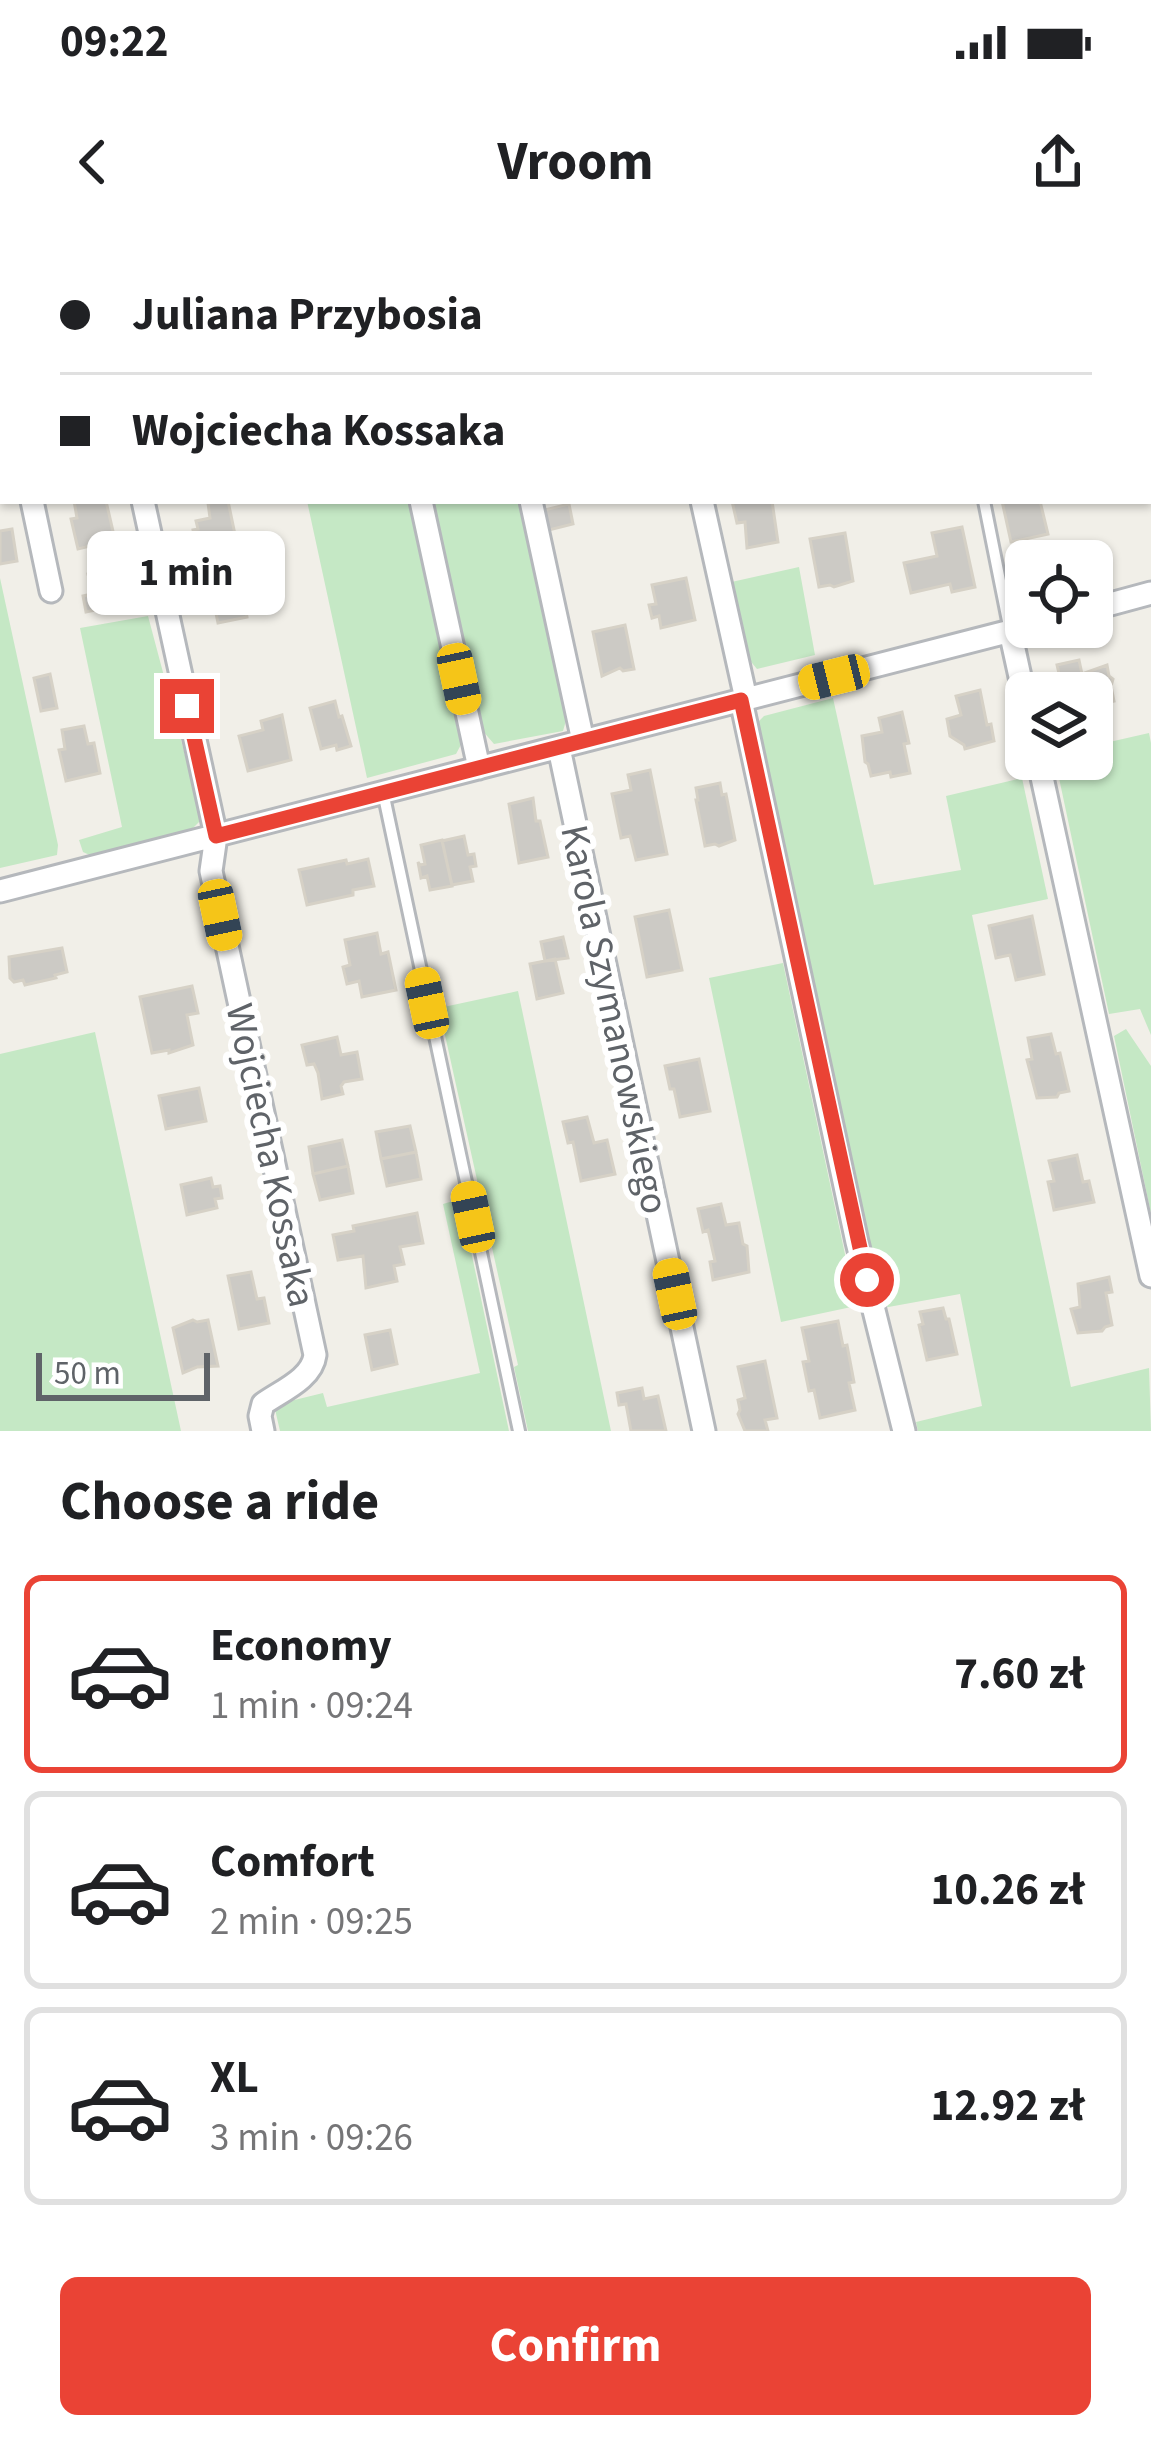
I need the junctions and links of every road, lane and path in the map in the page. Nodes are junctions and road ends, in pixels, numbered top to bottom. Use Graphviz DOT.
graph roads {
  1 [pos="33,504"];
  2 [pos="144,504"];
  3 [pos="422,504"];
  4 [pos="532,504"];
  5 [pos="703,504"];
  6 [pos="985,504"];
  7 [pos="1005,580"];
  8 [pos="51,591"];
  9 [pos="1151,593"];
  10 [pos="1113,603"];
  11 [pos="1005,632"];
  12 [pos="743,700"];
  13 [pos="583,741"];
  14 [pos="559,748"];
  15 [pos="478,767"];
  16 [pos="1043,780"];
  17 [pos="383,792"];
  18 [pos="216,836"];
  19 [pos="0,891"];
  20 [pos="1151,1276"];
  21 [pos="263,1431"];
  22 [pos="519,1431"];
  23 [pos="704,1431"];
  24 [pos="904,1431"];
  1 -- 8 [label="street"];
  2 -- 18 [label="street, Wojciecha Kossaka"];
  3 -- 15 [label="street"];
  4 -- 13 [label="street"];
  5 -- 12 [label="street"];
  6 -- 7 [label="lane"];
  9 -- 10 [label="street"];
  11 -- 12 [label="street"];
  12 -- 13 [label="street"];
  12 -- 24 [label="street"];
  13 -- 14 [label="street"];
  14 -- 15 [label="street"];
  14 -- 23 [label="street, Karola Szymanowskiego"];
  15 -- 17 [label="street"];
  16 -- 20 [label="street"];
  17 -- 18 [label="street"];
  17 -- 22 [label="lane"];
  18 -- 19 [label="street"];
  18 -- 21 [label="street, Wojciecha Kossaka"];
}
